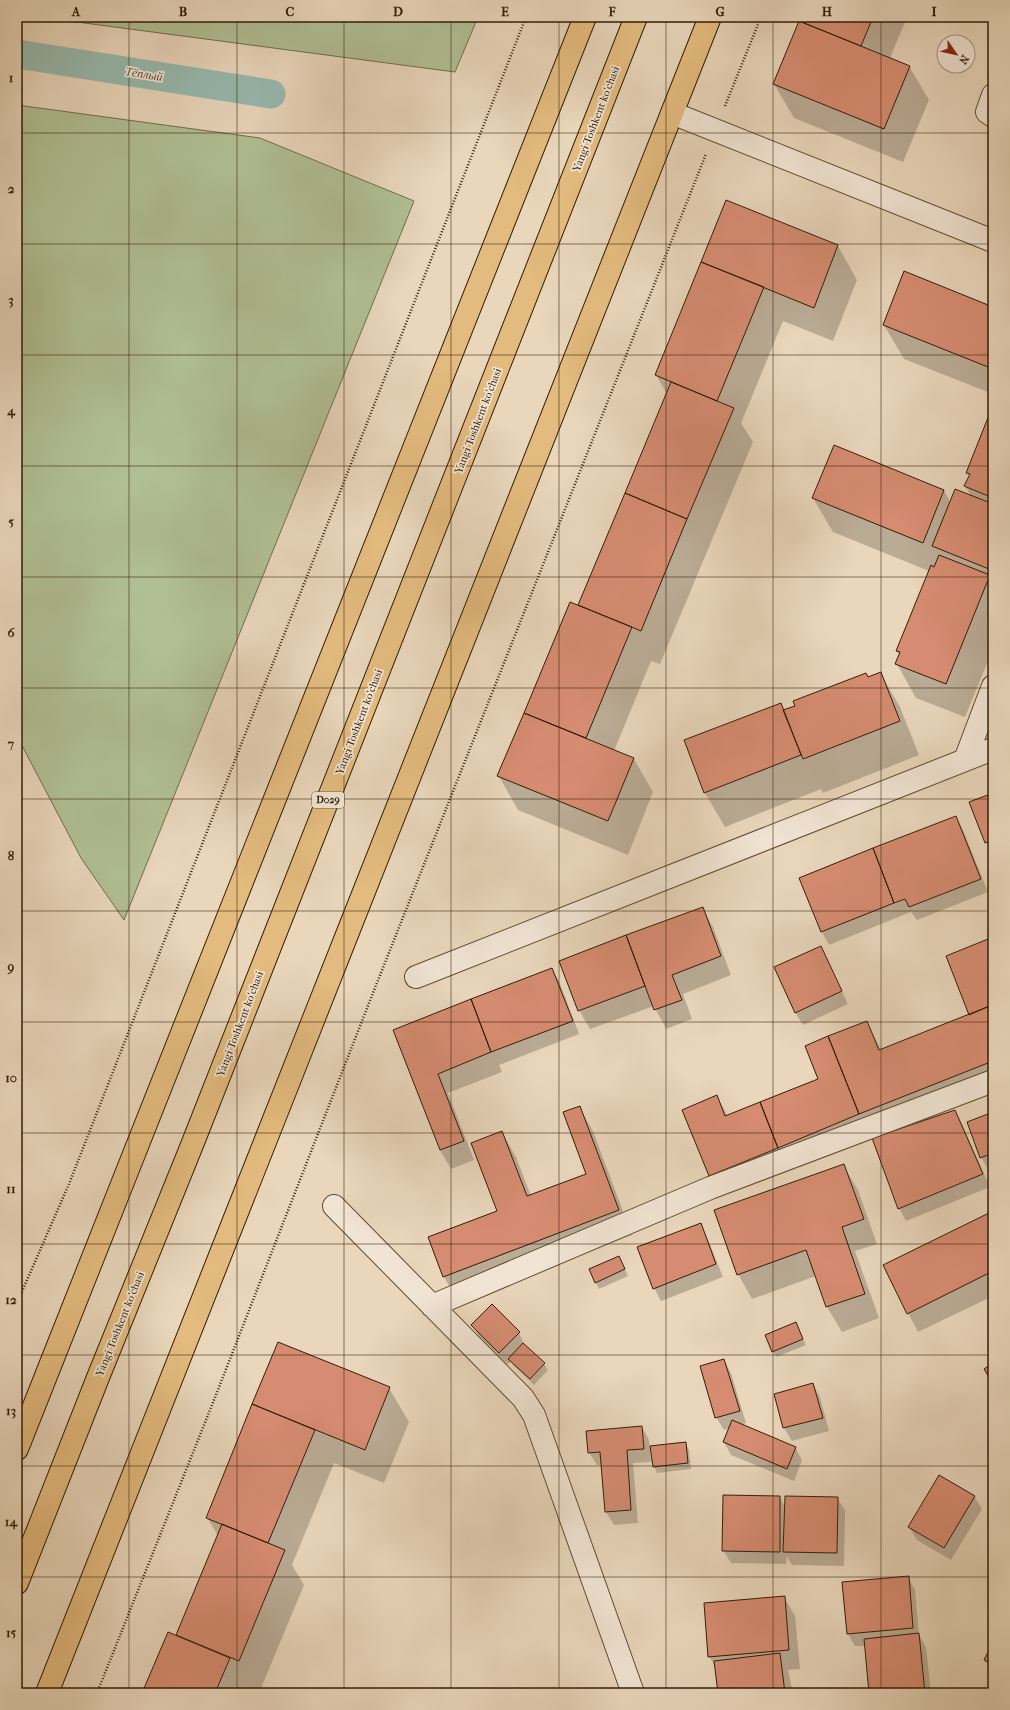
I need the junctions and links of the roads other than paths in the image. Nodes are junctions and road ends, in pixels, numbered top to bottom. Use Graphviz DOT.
graph roads {
  1 [pos="585,17"];
  2 [pos="636,17"];
  3 [pos="710,17"];
  4 [pos="993,95"];
  5 [pos="672,114"];
  6 [pos="993,116"];
  7 [pos="993,241"];
  8 [pos="993,686"];
  9 [pos="993,749"];
  10 [pos="965,760"];
  11 [pos="416,977"];
  12 [pos="993,1081"];
  13 [pos="334,1206"];
  14 [pos="432,1306"];
  15 [pos="53,1358"];
  16 [pos="17,1421"];
  17 [pos="17,1449"];
  18 [pos="17,1583"];
  19 [pos="47,1693"];
  20 [pos="633,1693"];
  1 -- 15 [label="main road"];
  2 -- 18 [label="main road, Yangi Toshkent ko‘chasi / D029"];
  3 -- 5 [label="main road"];
  4 -- 6 [label="street"];
  5 -- 7 [label="street"];
  5 -- 19 [label="main road"];
  8 -- 10 [label="street"];
  9 -- 10 [label="street"];
  10 -- 11 [label="street"];
  12 -- 14 [label="street"];
  13 -- 14 [label="street"];
  14 -- 20 [label="street"];
  15 -- 16 [label="main road"];
  15 -- 17 [label="main road"];
}
